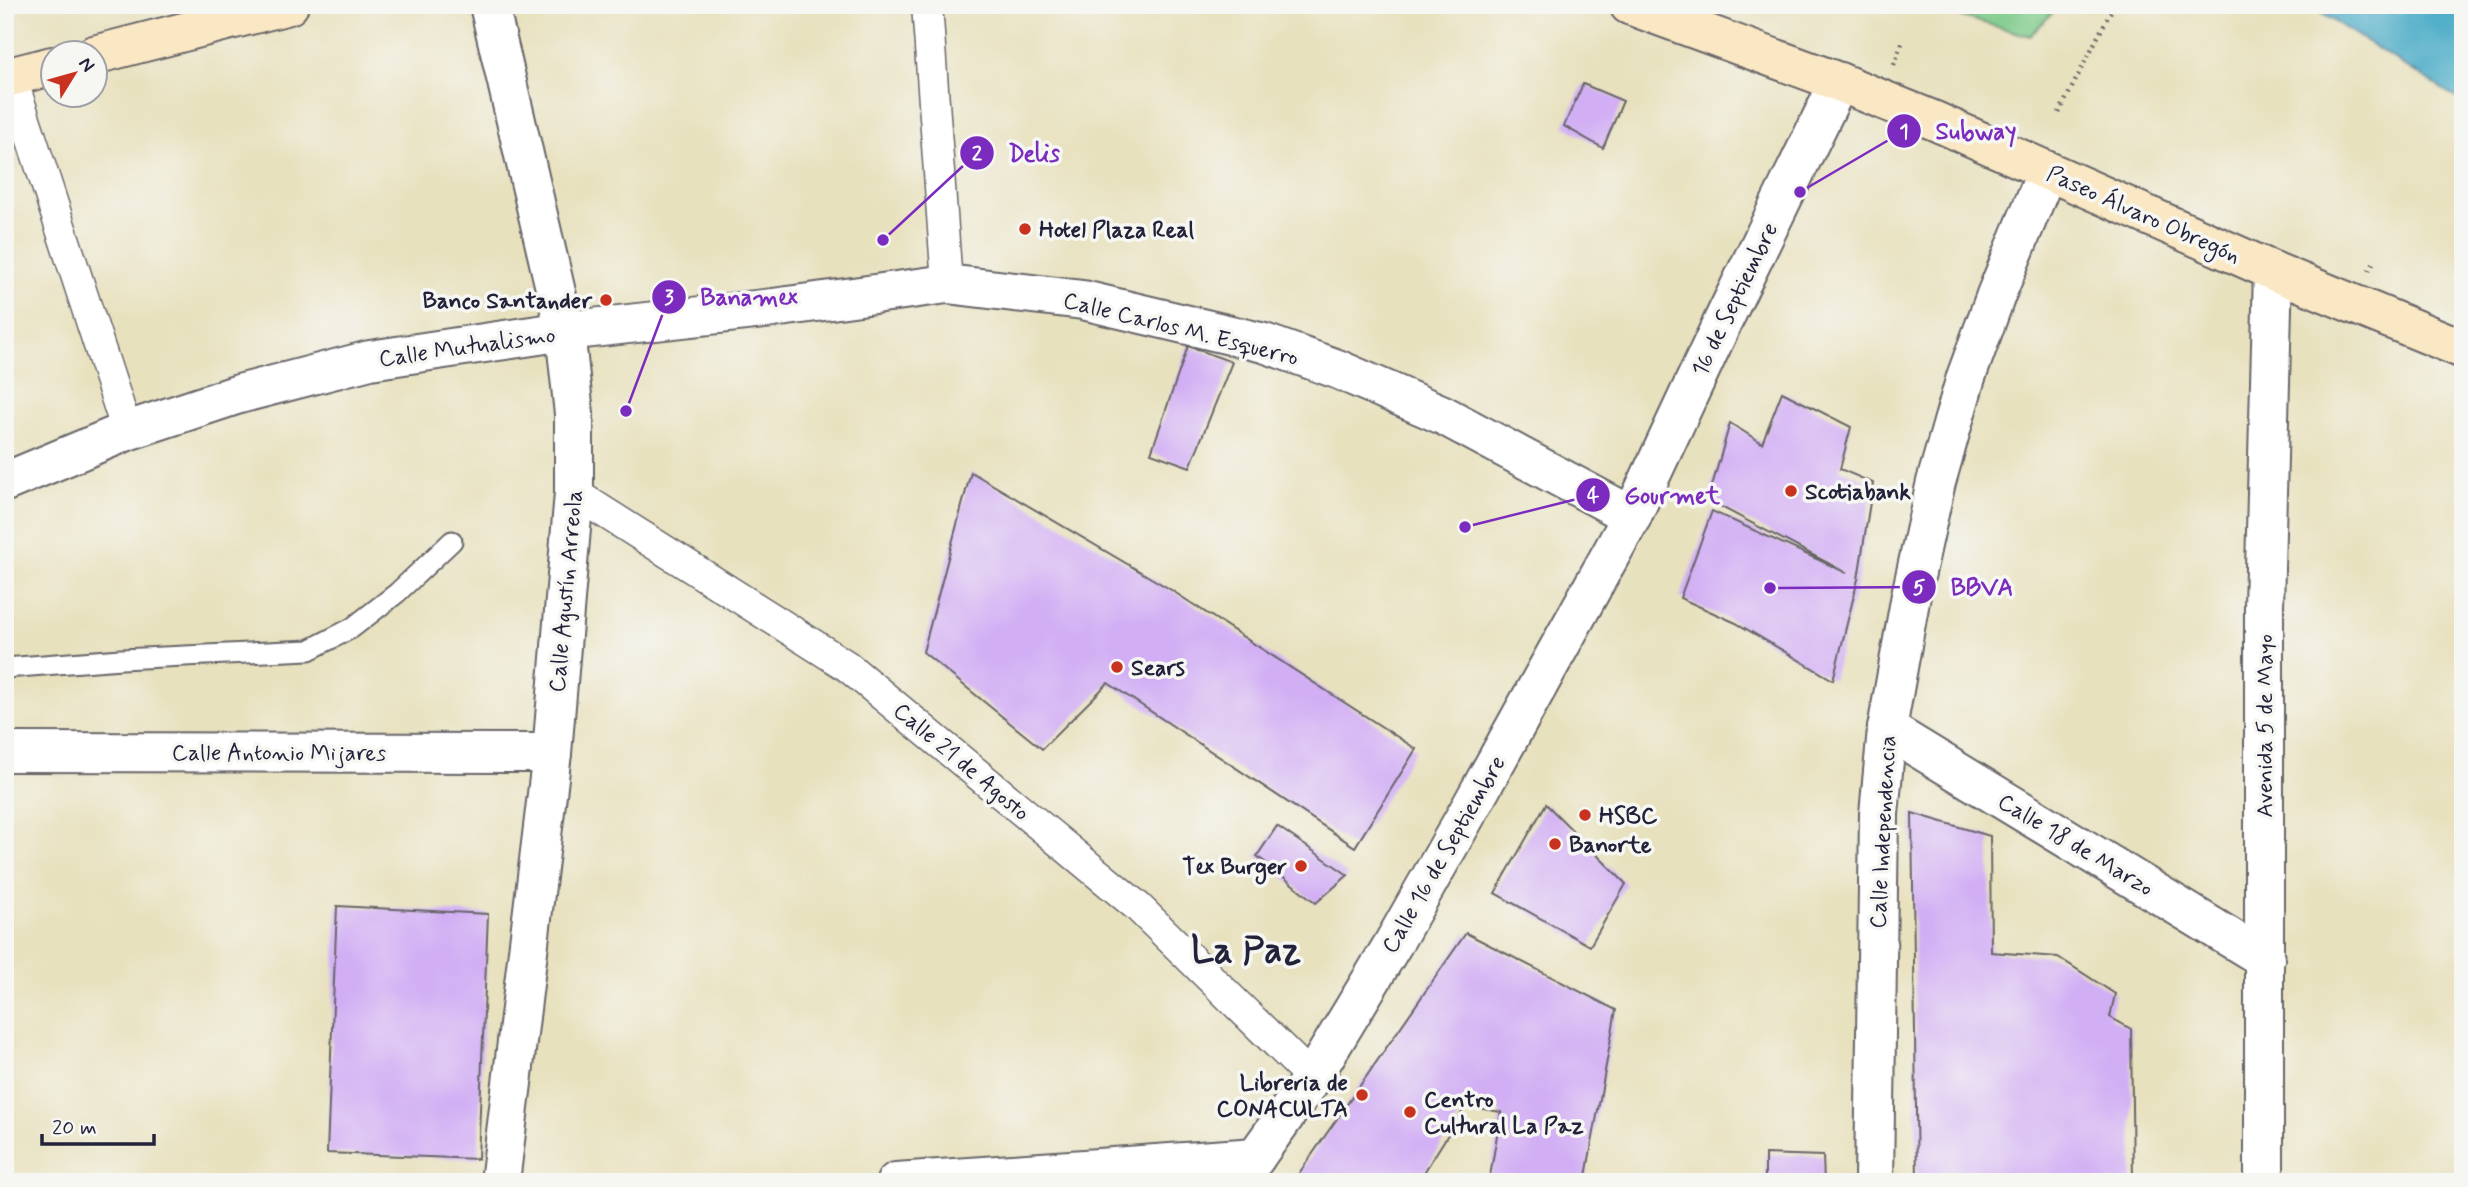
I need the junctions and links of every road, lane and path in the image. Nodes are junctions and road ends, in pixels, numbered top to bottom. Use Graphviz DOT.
graph roads {
  1 [pos="289,5"];
  2 [pos="489,5"];
  3 [pos="927,5"];
  4 [pos="1629,5"];
  5 [pos="2114,5"];
  6 [pos="108,51"];
  7 [pos="38,70"];
  8 [pos="8,77"];
  9 [pos="1839,82"];
  10 [pos="2059,113"];
  11 [pos="2047,171"];
  12 [pos="2273,271"];
  13 [pos="947,284"];
  14 [pos="565,331"];
  15 [pos="2463,349"];
  16 [pos="127,431"];
  17 [pos="5,482"];
  18 [pos="574,494"];
  19 [pos="1632,516"];
  20 [pos="452,541"];
  21 [pos="5,668"];
  22 [pos="1887,729"];
  23 [pos="5,752"];
  24 [pos="552,753"];
  25 [pos="2265,959"];
  26 [pos="1312,1077"];
  27 [pos="1247,1169"];
  28 [pos="499,1182"];
  29 [pos="896,1182"];
  30 [pos="1874,1182"];
  31 [pos="2264,1182"];
  1 -- 6 [label="main road"];
  2 -- 14 [label="street, Calle Agustín Arreola"];
  3 -- 13 [label="street"];
  4 -- 9 [label="main road, Paseo Álvaro Obregón"];
  5 -- 10 [label="path"];
  7 -- 8 [label="main road"];
  8 -- 16 [label="street"];
  9 -- 11 [label="main road, Paseo Álvaro Obregón"];
  9 -- 19 [label="street, 16 de Septiembre"];
  11 -- 12 [label="main road, Paseo Álvaro Obregón"];
  11 -- 22 [label="street, Calle Independencia"];
  12 -- 15 [label="main road, Paseo Álvaro Obregón"];
  12 -- 25 [label="street, Avenida 5 de Mayo"];
  13 -- 14 [label="street, Calle Mutualismo"];
  13 -- 19 [label="street, Calle Carlos M. Esquerro"];
  14 -- 16 [label="street, Calle Mutualismo"];
  14 -- 18 [label="street, Calle Agustín Arreola"];
  16 -- 17 [label="street, Calle Mutualismo"];
  18 -- 24 [label="street, Calle Agustín Arreola"];
  18 -- 26 [label="street, Calle 21 de Agosto"];
  19 -- 26 [label="street, Calle 16 de Septiembre"];
  20 -- 21 [label="lane"];
  22 -- 25 [label="street, Calle 18 de Marzo"];
  22 -- 30 [label="street, Calle Independencia"];
  23 -- 24 [label="street, Calle Antonio Mijares"];
  24 -- 28 [label="street, Calle Agustín Arreola"];
  25 -- 31 [label="street, Avenida 5 de Mayo"];
  26 -- 27 [label="street, Calle 16 de Septiembre"];
  27 -- 29 [label="street"];
}
